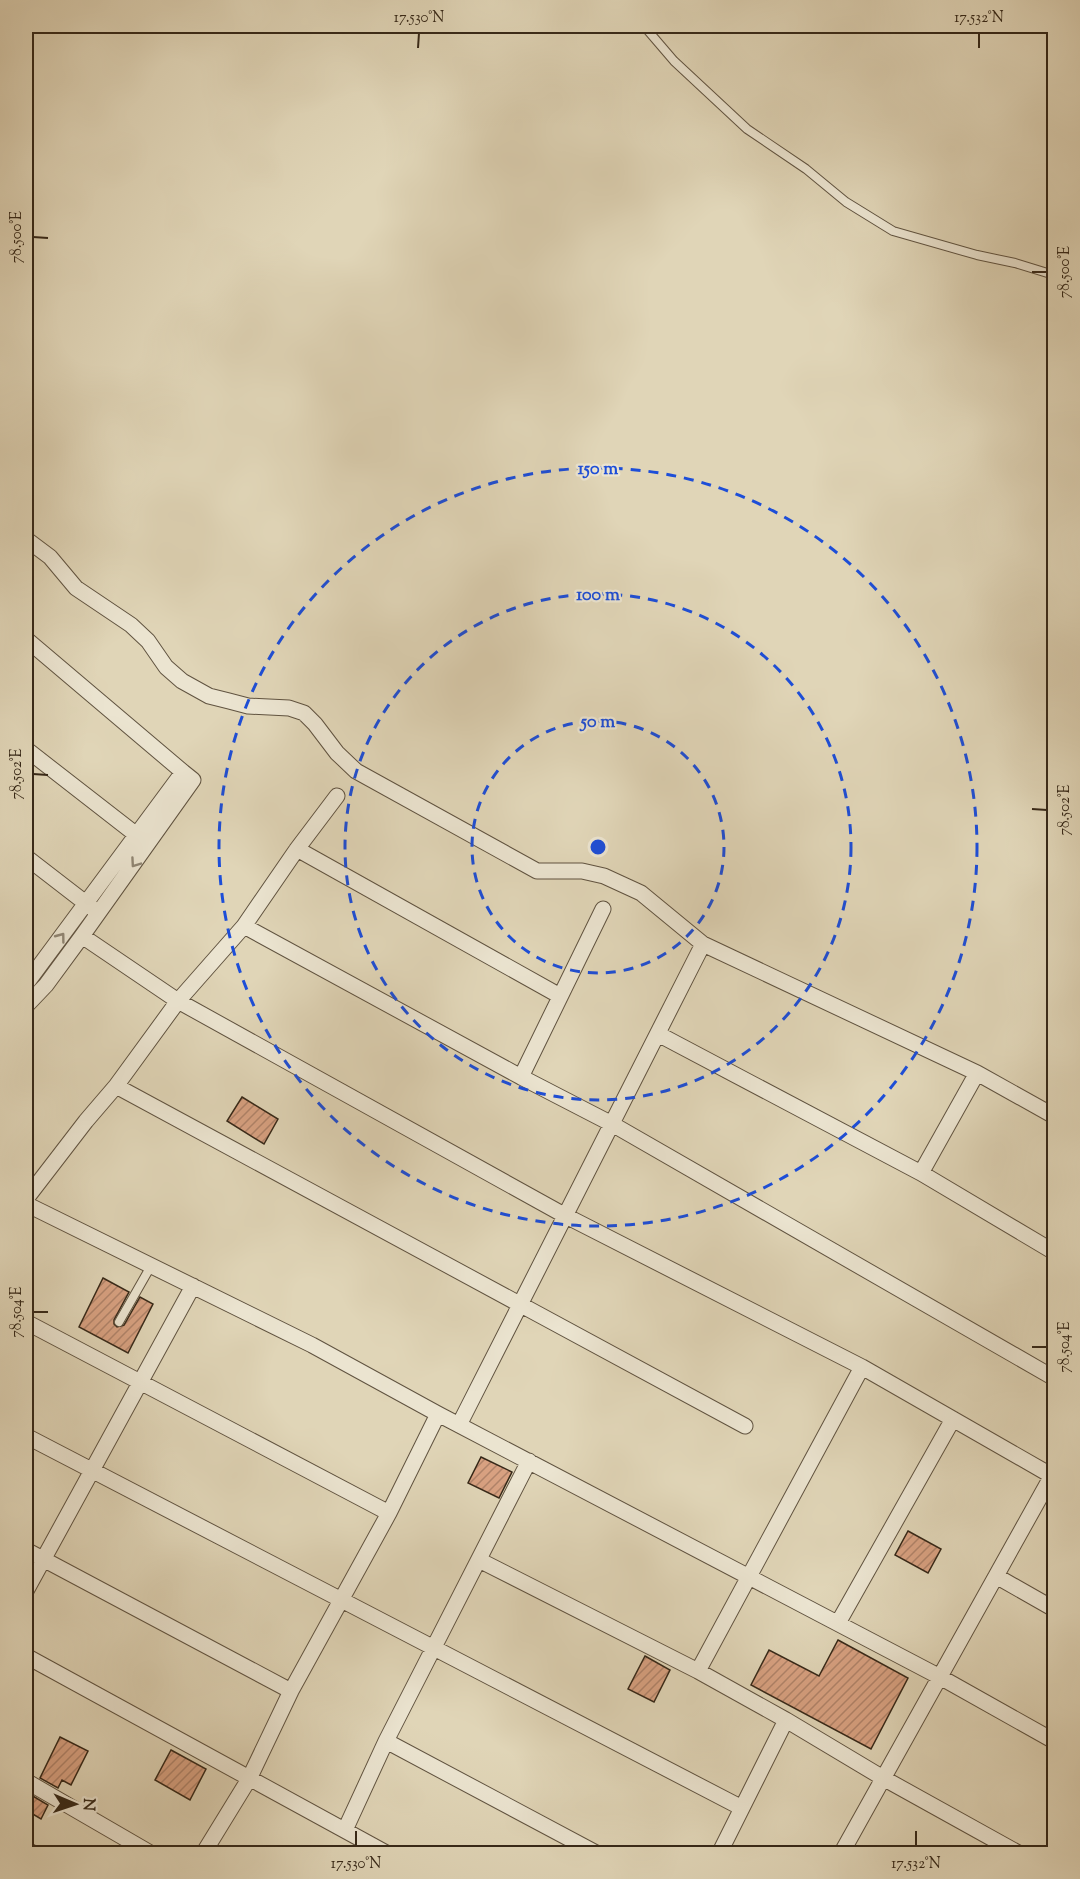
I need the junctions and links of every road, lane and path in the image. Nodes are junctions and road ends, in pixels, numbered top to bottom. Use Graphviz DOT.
graph roads {
  1 [pos="644,26"];
  2 [pos="1054,275"];
  3 [pos="26,539"];
  4 [pos="26,639"];
  5 [pos="26,749"];
  6 [pos="337,796"];
  7 [pos="142,839"];
  8 [pos="297,849"];
  9 [pos="26,857"];
  10 [pos="86,903"];
  11 [pos="603,909"];
  12 [pos="99,914"];
  13 [pos="244,926"];
  14 [pos="82,936"];
  15 [pos="703,944"];
  16 [pos="28,975"];
  17 [pos="46,984"];
  18 [pos="560,996"];
  19 [pos="178,1001"];
  20 [pos="26,1006"];
  21 [pos="658,1034"];
  22 [pos="977,1073"];
  23 [pos="521,1077"];
  24 [pos="116,1086"];
  25 [pos="1054,1116"];
  26 [pos="612,1124"];
  27 [pos="921,1173"];
  28 [pos="26,1202"];
  29 [pos="564,1215"];
  30 [pos="1054,1252"];
  31 [pos="151,1266"];
  32 [pos="193,1286"];
  33 [pos="519,1305"];
  34 [pos="26,1322"];
  35 [pos="119,1322"];
  36 [pos="862,1367"];
  37 [pos="1054,1378"];
  38 [pos="140,1382"];
  39 [pos="438,1414"];
  40 [pos="953,1419"];
  41 [pos="459,1425"];
  42 [pos="744,1426"];
  43 [pos="26,1436"];
  44 [pos="529,1461"];
  45 [pos="91,1470"];
  46 [pos="1054,1475"];
  47 [pos="389,1513"];
  48 [pos="26,1550"];
  49 [pos="42,1559"];
  50 [pos="479,1560"];
  51 [pos="748,1576"];
  52 [pos="996,1576"];
  53 [pos="26,1591"];
  54 [pos="342,1600"];
  55 [pos="1054,1609"];
  56 [pos="838,1623"];
  57 [pos="434,1648"];
  58 [pos="26,1656"];
  59 [pos="698,1671"];
  60 [pos="940,1677"];
  61 [pos="291,1691"];
  62 [pos="786,1720"];
  63 [pos="386,1741"];
  64 [pos="1054,1741"];
  65 [pos="883,1778"];
  66 [pos="249,1779"];
  67 [pos="26,1781"];
  68 [pos="742,1808"];
  69 [pos="345,1830"];
  70 [pos="26,1849"];
  71 [pos="34,1854"];
  72 [pos="152,1854"];
  73 [pos="203,1854"];
  74 [pos="388,1854"];
  75 [pos="598,1854"];
  76 [pos="719,1854"];
  77 [pos="841,1854"];
  78 [pos="1020,1854"];
  1 -- 2 [label="lane"];
  3 -- 15 [label="street"];
  4 -- 7 [label="street"];
  5 -- 7 [label="street"];
  6 -- 8 [label="street"];
  7 -- 10 [label="street"];
  7 -- 12 [label="street, one-way"];
  8 -- 13 [label="street"];
  8 -- 18 [label="street"];
  9 -- 10 [label="street"];
  10 -- 12 [label="street"];
  16 -- 10 [label="street, one-way"];
  11 -- 18 [label="street"];
  12 -- 14 [label="street"];
  13 -- 19 [label="street"];
  13 -- 23 [label="street"];
  14 -- 17 [label="street"];
  14 -- 19 [label="street"];
  15 -- 21 [label="street"];
  15 -- 22 [label="street"];
  16 -- 17 [label="street"];
  17 -- 20 [label="street"];
  18 -- 23 [label="street"];
  19 -- 24 [label="street"];
  19 -- 29 [label="street"];
  21 -- 26 [label="street"];
  21 -- 27 [label="street"];
  22 -- 25 [label="street"];
  22 -- 27 [label="street"];
  23 -- 26 [label="street"];
  24 -- 28 [label="street"];
  24 -- 33 [label="street"];
  26 -- 29 [label="street"];
  26 -- 37 [label="street"];
  27 -- 30 [label="street"];
  28 -- 31 [label="street"];
  29 -- 33 [label="street"];
  29 -- 36 [label="street"];
  31 -- 32 [label="street"];
  31 -- 35 [label="lane"];
  32 -- 38 [label="street"];
  32 -- 39 [label="street"];
  33 -- 41 [label="street"];
  33 -- 42 [label="street"];
  34 -- 38 [label="street"];
  36 -- 40 [label="street"];
  36 -- 51 [label="street"];
  38 -- 45 [label="street"];
  38 -- 47 [label="street"];
  39 -- 41 [label="street"];
  39 -- 47 [label="street"];
  40 -- 46 [label="street"];
  40 -- 56 [label="street"];
  41 -- 44 [label="street"];
  43 -- 45 [label="street"];
  44 -- 50 [label="street"];
  44 -- 51 [label="street"];
  45 -- 49 [label="street"];
  45 -- 54 [label="street"];
  46 -- 52 [label="street"];
  47 -- 54 [label="street"];
  48 -- 49 [label="street"];
  49 -- 53 [label="street"];
  49 -- 61 [label="street"];
  50 -- 57 [label="street"];
  50 -- 59 [label="street"];
  51 -- 56 [label="street"];
  51 -- 59 [label="street"];
  52 -- 55 [label="street"];
  52 -- 60 [label="street"];
  54 -- 57 [label="street"];
  54 -- 61 [label="street"];
  56 -- 60 [label="street"];
  57 -- 63 [label="street"];
  57 -- 68 [label="street"];
  58 -- 66 [label="street"];
  59 -- 62 [label="street"];
  60 -- 64 [label="street"];
  60 -- 65 [label="street"];
  61 -- 66 [label="street"];
  62 -- 65 [label="street"];
  62 -- 68 [label="street"];
  63 -- 69 [label="street"];
  63 -- 75 [label="street"];
  65 -- 77 [label="street"];
  65 -- 78 [label="street"];
  66 -- 69 [label="street"];
  66 -- 73 [label="street"];
  67 -- 72 [label="street"];
  68 -- 76 [label="street"];
  69 -- 74 [label="street"];
  70 -- 71 [label="street"];
}
